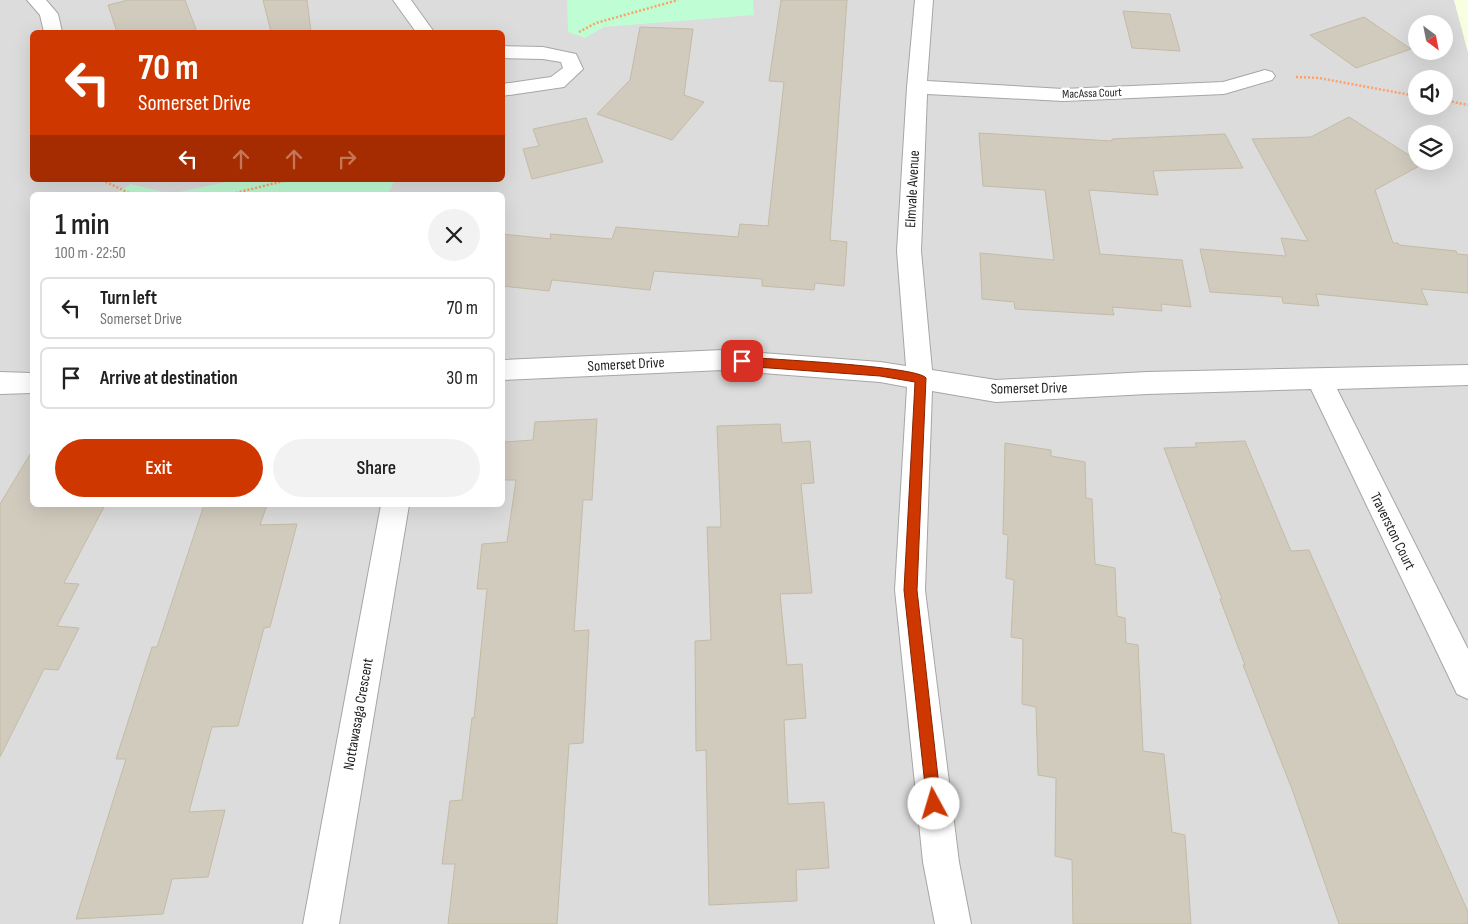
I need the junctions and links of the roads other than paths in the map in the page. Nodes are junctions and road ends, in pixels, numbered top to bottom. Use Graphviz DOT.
graph roads {
  1 [pos="36,0"];
  2 [pos="402,0"];
  3 [pos="924,0"];
  4 [pos="53,30"];
  5 [pos="424,30"];
  6 [pos="505,52"];
  7 [pos="1265,76"];
  8 [pos="917,87"];
  9 [pos="505,90"];
  10 [pos="505,370"];
  11 [pos="1468,374"];
  12 [pos="920,378"];
  13 [pos="1319,379"];
  14 [pos="0,383"];
  15 [pos="30,383"];
  16 [pos="395,507"];
  17 [pos="1468,683"];
  18 [pos="321,924"];
  19 [pos="953,924"];
  1 -- 4 [label="street"];
  2 -- 5 [label="street"];
  3 -- 8 [label="street, Elmvale Avenue"];
  6 -- 9 [label="street"];
  7 -- 8 [label="street, MacAssa Court"];
  8 -- 12 [label="street, Elmvale Avenue"];
  10 -- 12 [label="street, Somerset Drive"];
  11 -- 13 [label="street, Somerset Drive"];
  12 -- 13 [label="street, Somerset Drive"];
  12 -- 19 [label="street"];
  13 -- 17 [label="street, Traverston Court"];
  14 -- 15 [label="street"];
  16 -- 18 [label="street, Nottawasaga Crescent"];
}
